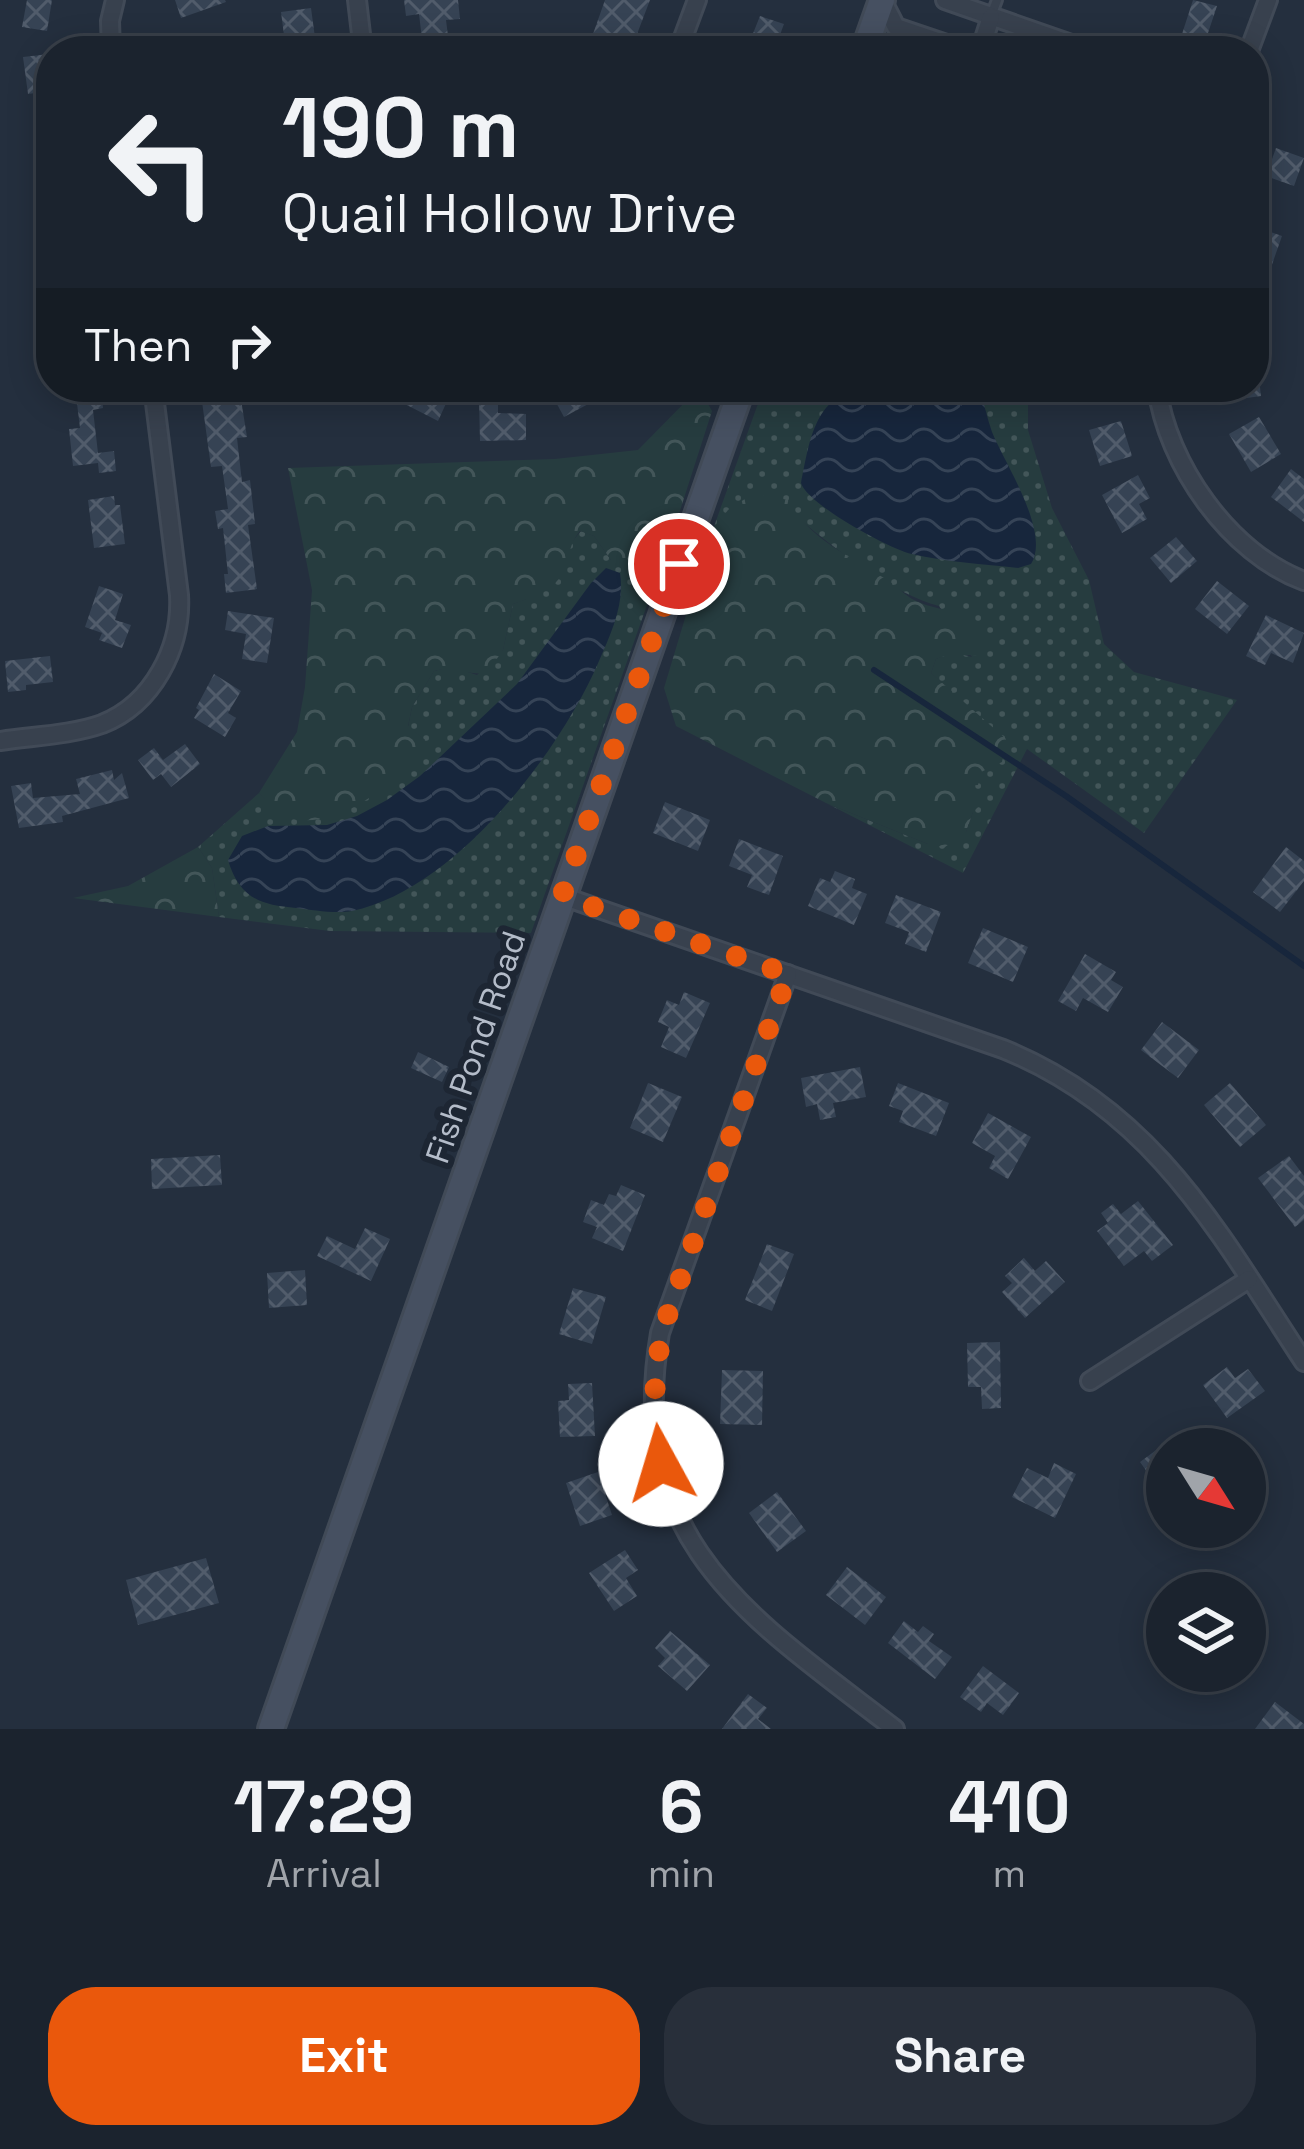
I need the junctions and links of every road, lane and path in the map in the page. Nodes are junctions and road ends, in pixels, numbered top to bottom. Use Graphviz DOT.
graph roads {
  1 [pos="115,0"];
  2 [pos="357,0"];
  3 [pos="697,0"];
  4 [pos="882,0"];
  5 [pos="945,0"];
  6 [pos="1268,0"];
  7 [pos="994,9"];
  8 [pos="111,36"];
  9 [pos="361,36"];
  10 [pos="684,36"];
  11 [pos="869,36"];
  12 [pos="923,36"];
  13 [pos="1056,36"];
  14 [pos="1255,36"];
  15 [pos="155,402"];
  16 [pos="737,402"];
  17 [pos="1161,402"];
  18 [pos="1304,581"];
  19 [pos="0,741"];
  20 [pos="562,896"];
  21 [pos="788,974"];
  22 [pos="1249,1279"];
  23 [pos="1304,1362"];
  24 [pos="1090,1381"];
  25 [pos="272,1729"];
  26 [pos="895,1729"];
  1 -- 8 [label="street"];
  2 -- 9 [label="street"];
  3 -- 10 [label="street"];
  4 -- 11 [label="street"];
  4 -- 12 [label="street"];
  5 -- 7 [label="street"];
  6 -- 14 [label="street"];
  7 -- 13 [label="street"];
  15 -- 19 [label="street"];
  16 -- 20 [label="street, Fish Pond Road"];
  17 -- 18 [label="street"];
  20 -- 21 [label="street"];
  20 -- 25 [label="street, Fish Pond Road"];
  21 -- 22 [label="street"];
  21 -- 26 [label="street"];
  22 -- 23 [label="street"];
  22 -- 24 [label="street"];
}
